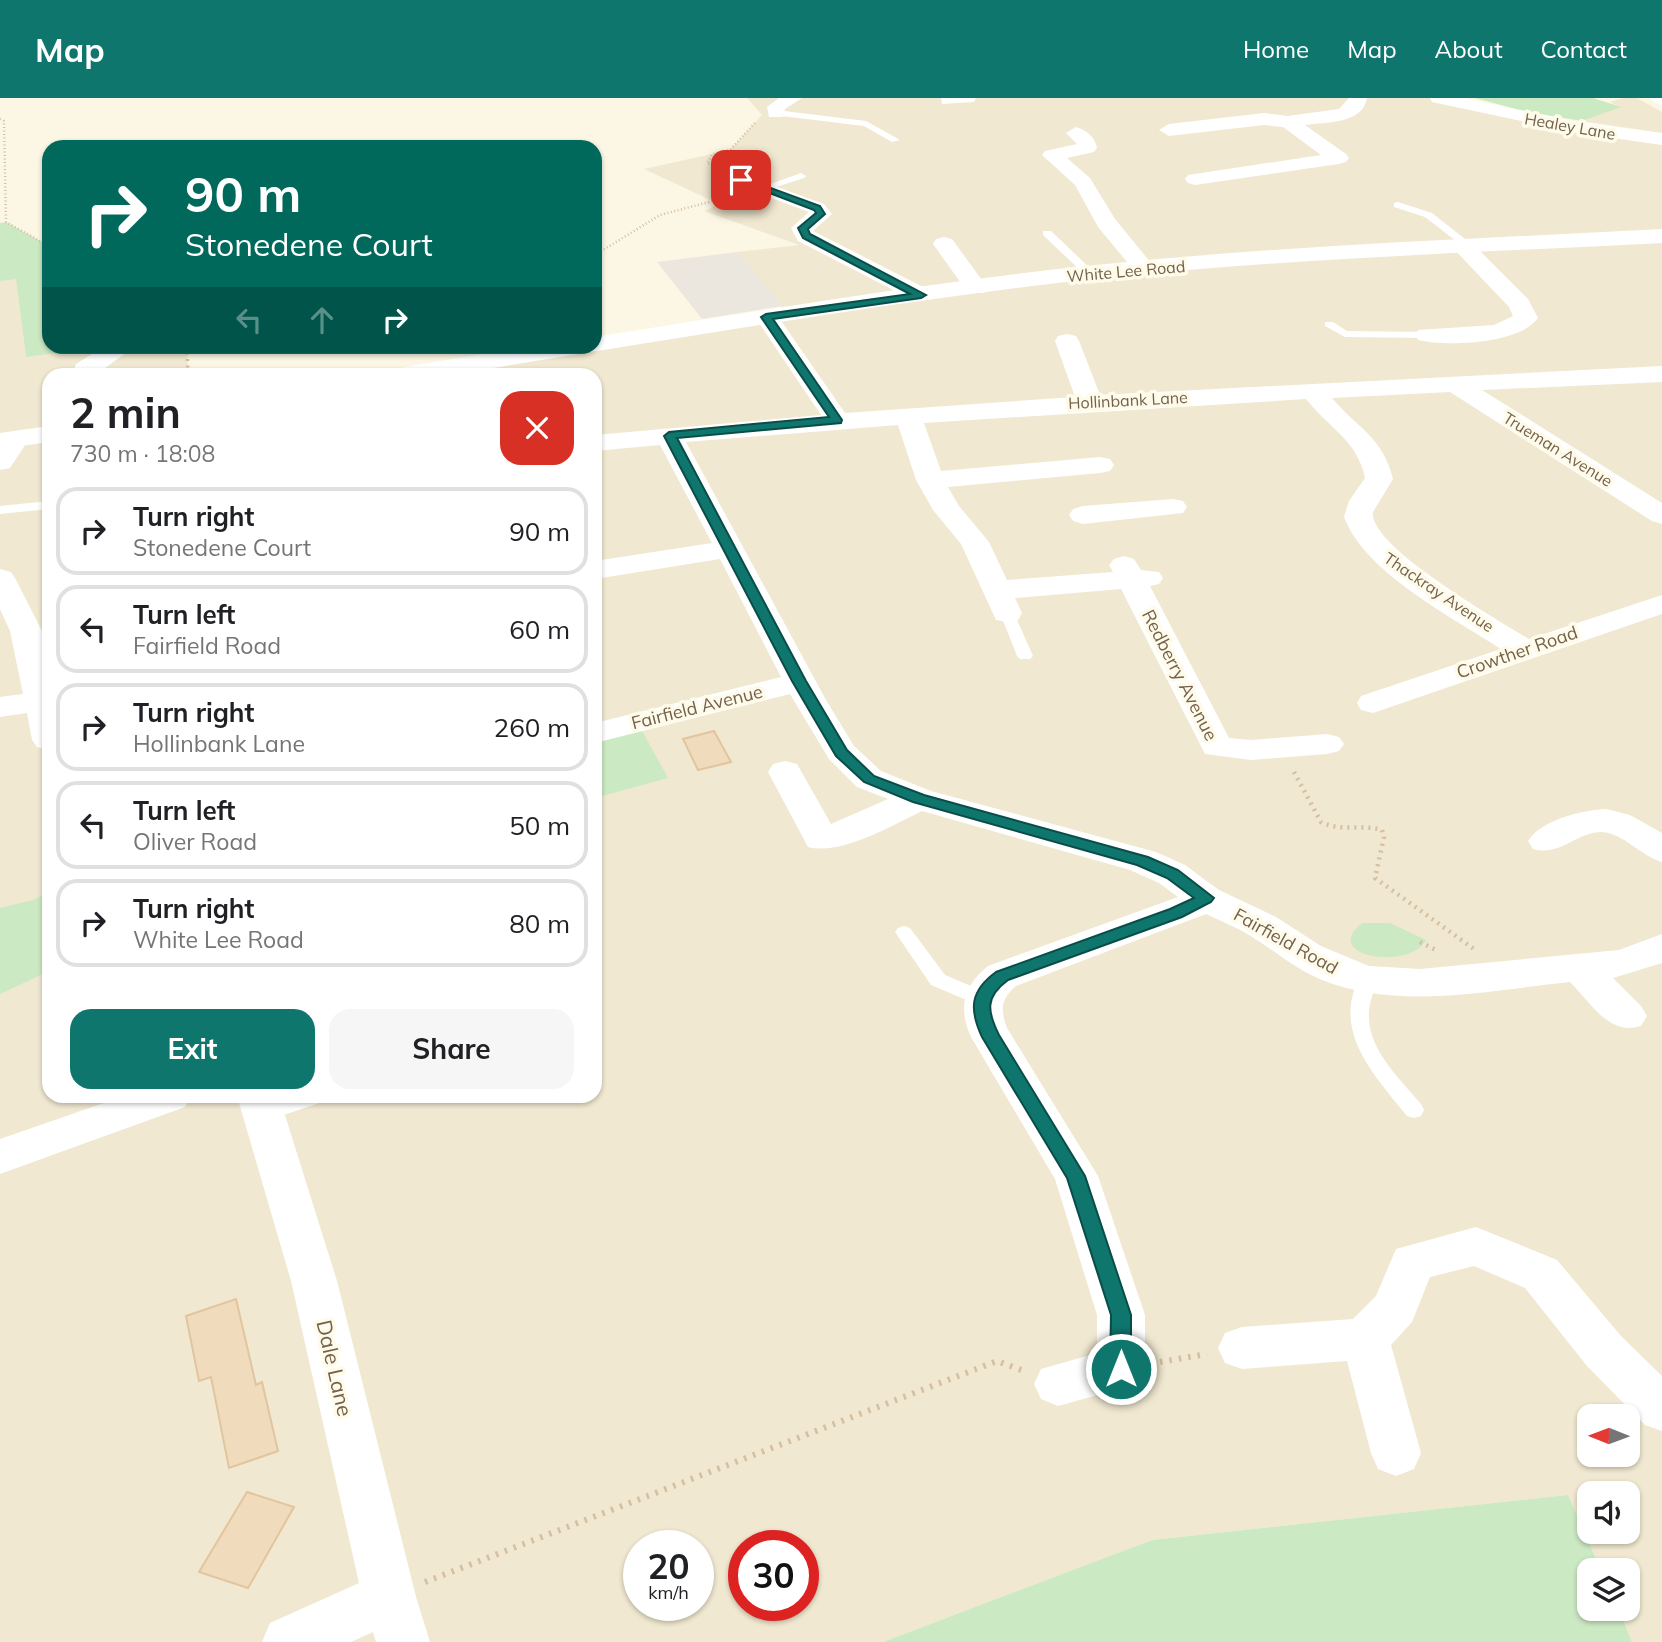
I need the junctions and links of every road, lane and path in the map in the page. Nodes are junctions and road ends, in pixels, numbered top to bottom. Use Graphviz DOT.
graph roads {
  1 [pos="793,98"];
  2 [pos="1358,98"];
  3 [pos="1439,98"];
  4 [pos="776,113"];
  5 [pos="0,119"];
  6 [pos="1288,122"];
  7 [pos="1076,133"];
  8 [pos="895,140"];
  9 [pos="1662,140"];
  10 [pos="1186,142"];
  11 [pos="801,176"];
  12 [pos="1195,179"];
  13 [pos="741,180"];
  14 [pos="764,188"];
  15 [pos="1398,205"];
  16 [pos="1047,233"];
  17 [pos="1662,236"];
  18 [pos="42,242"];
  19 [pos="944,244"];
  20 [pos="1465,246"];
  21 [pos="602,251"];
  22 [pos="1145,269"];
  23 [pos="1089,273"];
  24 [pos="976,288"];
  25 [pos="921,295"];
  26 [pos="766,317"];
  27 [pos="1329,324"];
  28 [pos="1427,335"];
  29 [pos="1067,341"];
  30 [pos="602,344"];
  31 [pos="110,354"];
  32 [pos="534,354"];
  33 [pos="87,368"];
  34 [pos="447,368"];
  35 [pos="1662,374"];
  36 [pos="1455,384"];
  37 [pos="1313,391"];
  38 [pos="1090,402"];
  39 [pos="908,415"];
  40 [pos="837,420"];
  41 [pos="42,434"];
  42 [pos="669,436"];
  43 [pos="8,440"];
  44 [pos="602,442"];
  45 [pos="0,462"];
  46 [pos="930,480"];
  47 [pos="42,506"];
  48 [pos="1173,507"];
  49 [pos="0,510"];
  50 [pos="1117,512"];
  51 [pos="1083,515"];
  52 [pos="1662,515"];
  53 [pos="729,549"];
  54 [pos="602,569"];
  55 [pos="0,579"];
  56 [pos="1003,602"];
  57 [pos="1662,604"];
  58 [pos="1523,649"];
  59 [pos="1025,656"];
  60 [pos="799,681"];
  61 [pos="42,701"];
  62 [pos="1373,703"];
  63 [pos="0,707"];
  64 [pos="602,731"];
  65 [pos="1327,744"];
  66 [pos="1282,748"];
  67 [pos="785,772"];
  68 [pos="919,799"];
  69 [pos="1546,841"];
  70 [pos="1662,850"];
  71 [pos="1206,898"];
  72 [pos="904,932"];
  73 [pos="1662,948"];
  74 [pos="1579,967"];
  75 [pos="1499,975"];
  76 [pos="1368,980"];
  77 [pos="982,999"];
  78 [pos="1626,1016"];
  79 [pos="150,1103"];
  80 [pos="261,1105"];
  81 [pos="1414,1110"];
  82 [pos="0,1157"];
  83 [pos="1365,1339"];
  84 [pos="1242,1348"];
  85 [pos="1121,1369"];
  86 [pos="1058,1384"];
  87 [pos="1662,1409"];
  88 [pos="1396,1453"];
  89 [pos="396,1619"];
  90 [pos="289,1642"];
  1 -- 4 [label="street"];
  2 -- 6 [label="street"];
  3 -- 9 [label="street, Healey Lane"];
  4 -- 8 [label="lane"];
  4 -- 13 [label="path"];
  5 -- 18 [label="path"];
  6 -- 10 [label="street"];
  6 -- 12 [label="street"];
  7 -- 22 [label="street"];
  11 -- 14 [label="lane"];
  13 -- 14 [label="street"];
  13 -- 21 [label="path"];
  14 -- 25 [label="street"];
  15 -- 20 [label="lane"];
  16 -- 23 [label="lane"];
  17 -- 20 [label="main road, White Lee Road"];
  19 -- 24 [label="street"];
  20 -- 22 [label="main road, White Lee Road"];
  20 -- 28 [label="street"];
  22 -- 23 [label="main road, White Lee Road"];
  23 -- 24 [label="main road, White Lee Road"];
  24 -- 25 [label="main road, White Lee Road"];
  25 -- 26 [label="main road, White Lee Road"];
  26 -- 30 [label="main road, White Lee Road"];
  26 -- 40 [label="street"];
  27 -- 28 [label="lane"];
  29 -- 38 [label="street"];
  31 -- 33 [label="street"];
  32 -- 34 [label="main road"];
  35 -- 36 [label="street, Hollinbank Lane"];
  36 -- 37 [label="street, Hollinbank Lane"];
  36 -- 52 [label="street, Trueman Avenue"];
  37 -- 38 [label="street, Hollinbank Lane"];
  37 -- 58 [label="street, Thackray Avenue"];
  38 -- 39 [label="street, Hollinbank Lane"];
  39 -- 40 [label="street, Hollinbank Lane"];
  39 -- 46 [label="street"];
  40 -- 42 [label="street, Hollinbank Lane"];
  41 -- 43 [label="main road"];
  42 -- 44 [label="street, Hollinbank Lane"];
  42 -- 53 [label="street, Fairfield Road"];
  43 -- 45 [label="street"];
  46 -- 50 [label="street"];
  46 -- 56 [label="street"];
  47 -- 49 [label="lane"];
  48 -- 50 [label="street"];
  50 -- 51 [label="street"];
  53 -- 54 [label="street"];
  53 -- 60 [label="street, Fairfield Road"];
  55 -- 61 [label="street"];
  56 -- 59 [label="lane"];
  56 -- 66 [label="street, Redberry Avenue"];
  57 -- 58 [label="street, Crowther Road"];
  58 -- 62 [label="street, Crowther Road"];
  60 -- 64 [label="street, Fairfield Avenue"];
  60 -- 68 [label="street, Fairfield Road"];
  61 -- 63 [label="street"];
  65 -- 66 [label="street, Redberry Avenue"];
  66 -- 75 [label="path"];
  67 -- 68 [label="street"];
  68 -- 71 [label="street, Fairfield Road"];
  69 -- 70 [label="street"];
  71 -- 76 [label="street, Fairfield Road"];
  71 -- 77 [label="street"];
  72 -- 77 [label="lane"];
  73 -- 74 [label="street, Fairfield Road"];
  74 -- 75 [label="street, Fairfield Road"];
  74 -- 78 [label="street"];
  75 -- 76 [label="street, Fairfield Road"];
  76 -- 81 [label="lane"];
  77 -- 85 [label="street"];
  79 -- 82 [label="street"];
  80 -- 89 [label="street, Dale Lane"];
  83 -- 84 [label="street"];
  83 -- 87 [label="street"];
  83 -- 88 [label="street"];
  84 -- 85 [label="path"];
  85 -- 86 [label="street"];
  86 -- 89 [label="path"];
  89 -- 90 [label="street"];
}
